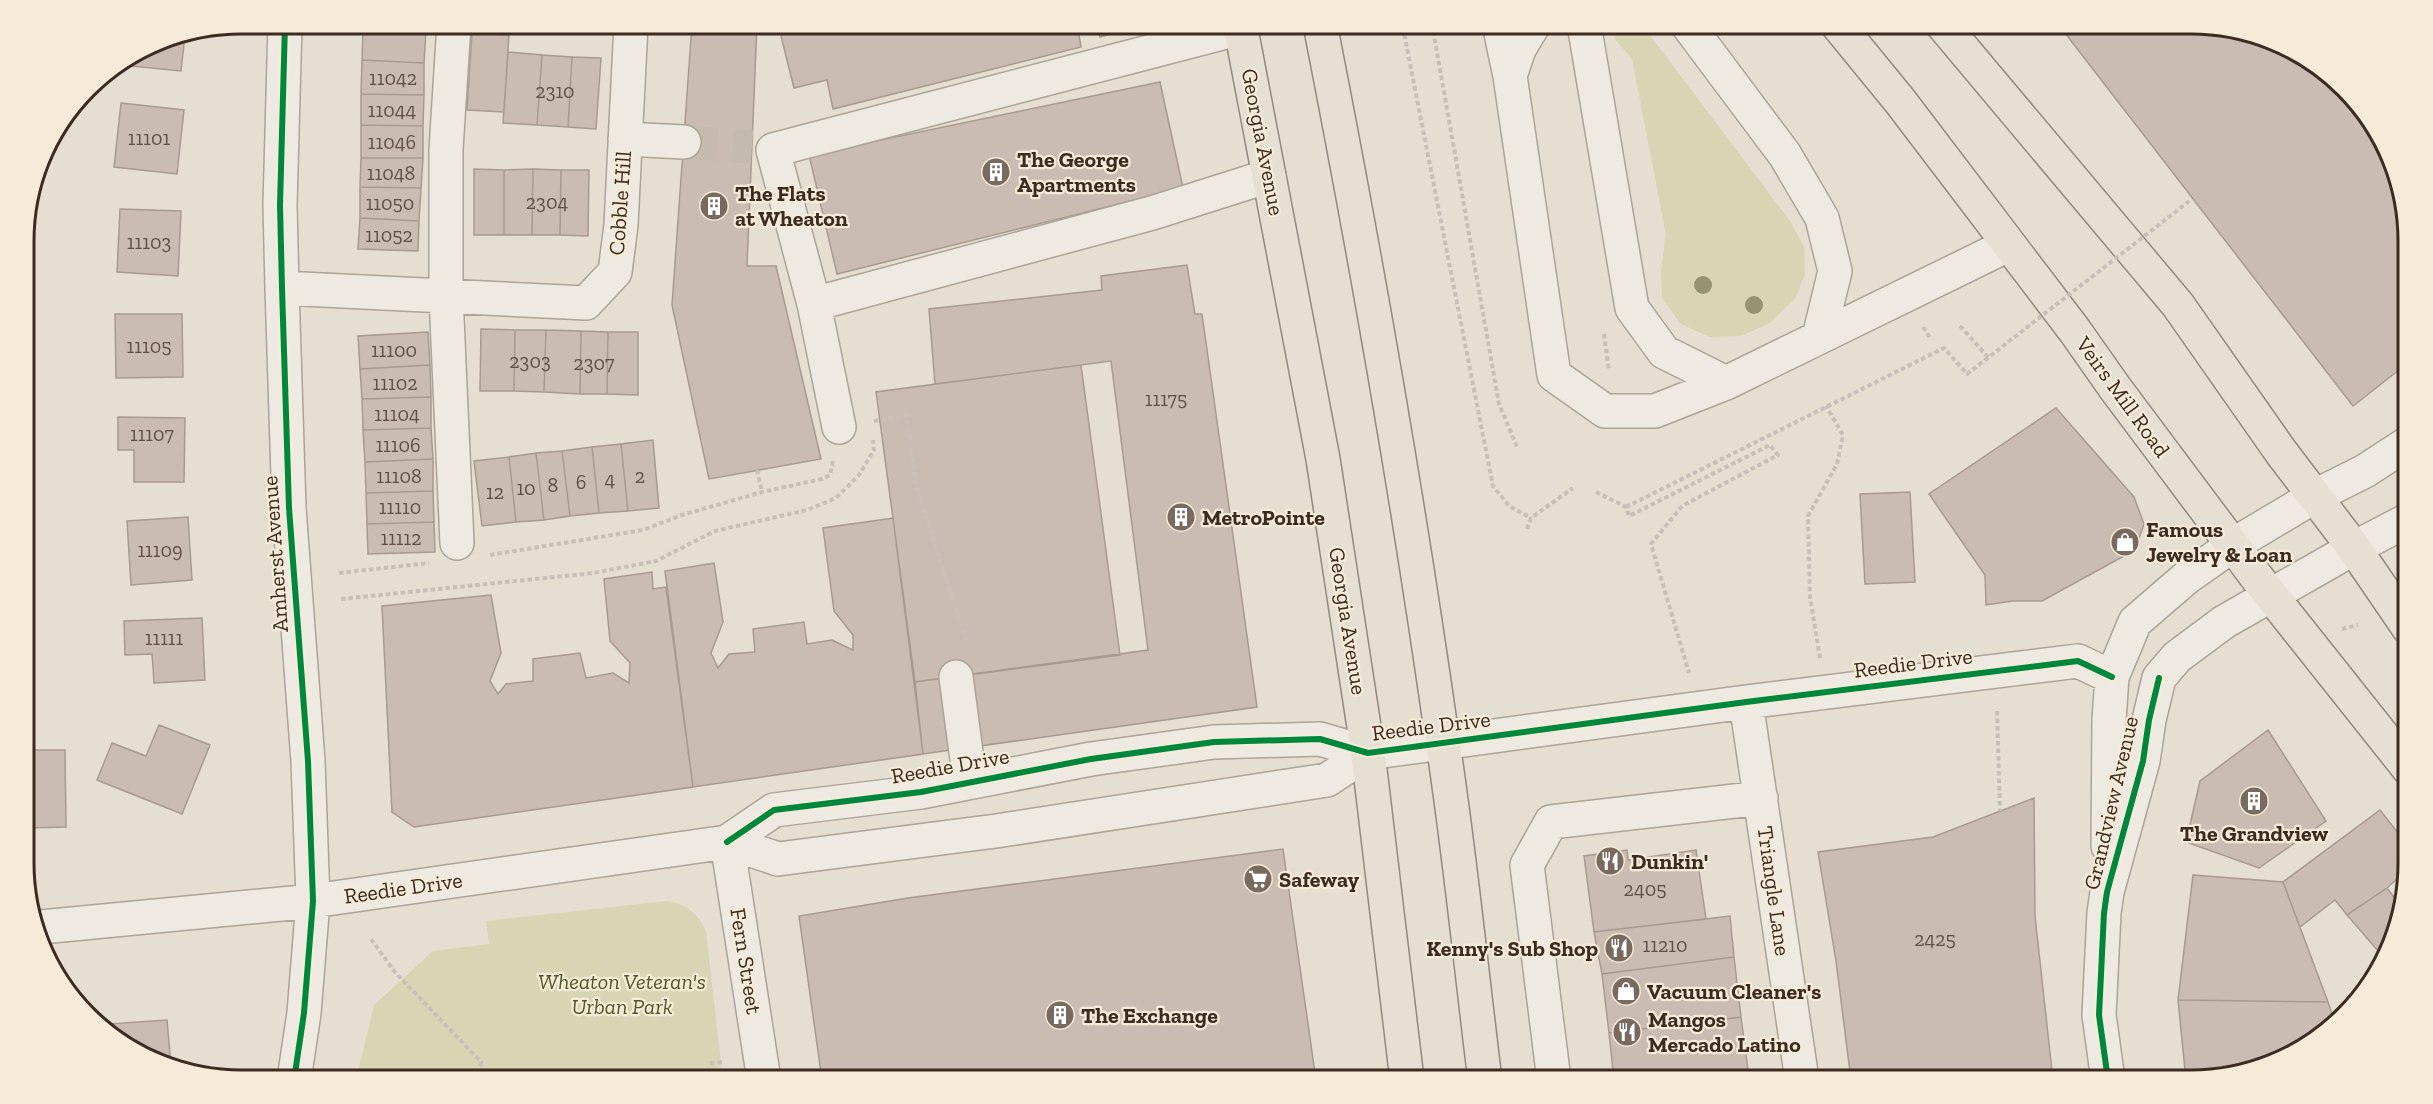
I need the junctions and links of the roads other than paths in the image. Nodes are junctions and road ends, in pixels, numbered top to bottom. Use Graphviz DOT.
graph roads {
  1 [pos="285,34"];
  2 [pos="453,34"];
  3 [pos="630,34"];
  4 [pos="1206,34"];
  5 [pos="1242,34"];
  6 [pos="1322,34"];
  7 [pos="1501,34"];
  8 [pos="1528,34"];
  9 [pos="1586,34"];
  10 [pos="1694,34"];
  11 [pos="1845,34"];
  12 [pos="1950,34"];
  13 [pos="1510,76"];
  14 [pos="625,139"];
  15 [pos="684,142"];
  16 [pos="1269,176"];
  17 [pos="2008,245"];
  18 [pos="282,288"];
  19 [pos="446,296"];
  20 [pos="814,304"];
  21 [pos="1819,337"];
  22 [pos="1726,383"];
  23 [pos="839,427"];
  24 [pos="2398,450"];
  25 [pos="2315,496"];
  26 [pos="2398,525"];
  27 [pos="2233,545"];
  28 [pos="2354,548"];
  29 [pos="445,553"];
  30 [pos="2271,595"];
  31 [pos="2398,612"];
  32 [pos="963,665"];
  33 [pos="2112,677"];
  34 [pos="1746,702"];
  35 [pos="1443,743"];
  36 [pos="1368,753"];
  37 [pos="2398,755"];
  38 [pos="970,782"];
  39 [pos="1761,798"];
  40 [pos="727,842"];
  41 [pos="2107,892"];
  42 [pos="313,901"];
  43 [pos="45,927"];
  44 [pos="1406,1069"];
  45 [pos="1484,1069"];
  46 [pos="1553,1069"];
  47 [pos="1800,1069"];
  48 [pos="2106,1069"];
  49 [pos="295,1070"];
  50 [pos="762,1070"];
  1 -- 18 [label="street, Amherst Avenue"];
  2 -- 19 [label="street"];
  3 -- 14 [label="street, Cobble Hill"];
  4 -- 20 [label="street"];
  5 -- 16 [label="main road, Georgia Avenue"];
  6 -- 35 [label="main road"];
  7 -- 13 [label="street"];
  8 -- 13 [label="street"];
  9 -- 22 [label="street"];
  10 -- 21 [label="street"];
  11 -- 17 [label="main road, Veirs Mill Road"];
  12 -- 25 [label="main road"];
  13 -- 22 [label="street"];
  14 -- 15 [label="street"];
  14 -- 19 [label="street, Cobble Hill"];
  16 -- 20 [label="street"];
  16 -- 36 [label="main road, Georgia Avenue"];
  17 -- 21 [label="street"];
  17 -- 27 [label="main road, Veirs Mill Road"];
  18 -- 19 [label="street, Cobble Hill"];
  18 -- 42 [label="street, Amherst Avenue"];
  19 -- 29 [label="street"];
  20 -- 23 [label="street"];
  21 -- 22 [label="street"];
  24 -- 25 [label="street"];
  25 -- 27 [label="street"];
  25 -- 28 [label="main road"];
  26 -- 28 [label="street, Grandview Avenue"];
  27 -- 30 [label="main road, Veirs Mill Road"];
  27 -- 33 [label="street"];
  28 -- 30 [label="street, Grandview Avenue"];
  28 -- 31 [label="main road"];
  30 -- 37 [label="main road, Veirs Mill Road"];
  30 -- 41 [label="street, Grandview Avenue"];
  32 -- 38 [label="street"];
  33 -- 34 [label="street, Reedie Drive"];
  33 -- 41 [label="street, Grandview Avenue"];
  34 -- 35 [label="street, Reedie Drive"];
  34 -- 39 [label="street, Triangle Lane"];
  35 -- 36 [label="street, Reedie Drive"];
  35 -- 45 [label="main road"];
  36 -- 38 [label="street, Reedie Drive"];
  36 -- 40 [label="street, Reedie Drive"];
  36 -- 44 [label="main road, Georgia Avenue"];
  38 -- 40 [label="street, Reedie Drive"];
  39 -- 46 [label="street"];
  39 -- 47 [label="street, Triangle Lane"];
  40 -- 42 [label="street, Reedie Drive"];
  40 -- 50 [label="street, Fern Street"];
  41 -- 48 [label="street, Grandview Avenue"];
  42 -- 43 [label="street, Reedie Drive"];
  42 -- 49 [label="street, Amherst Avenue"];
}
